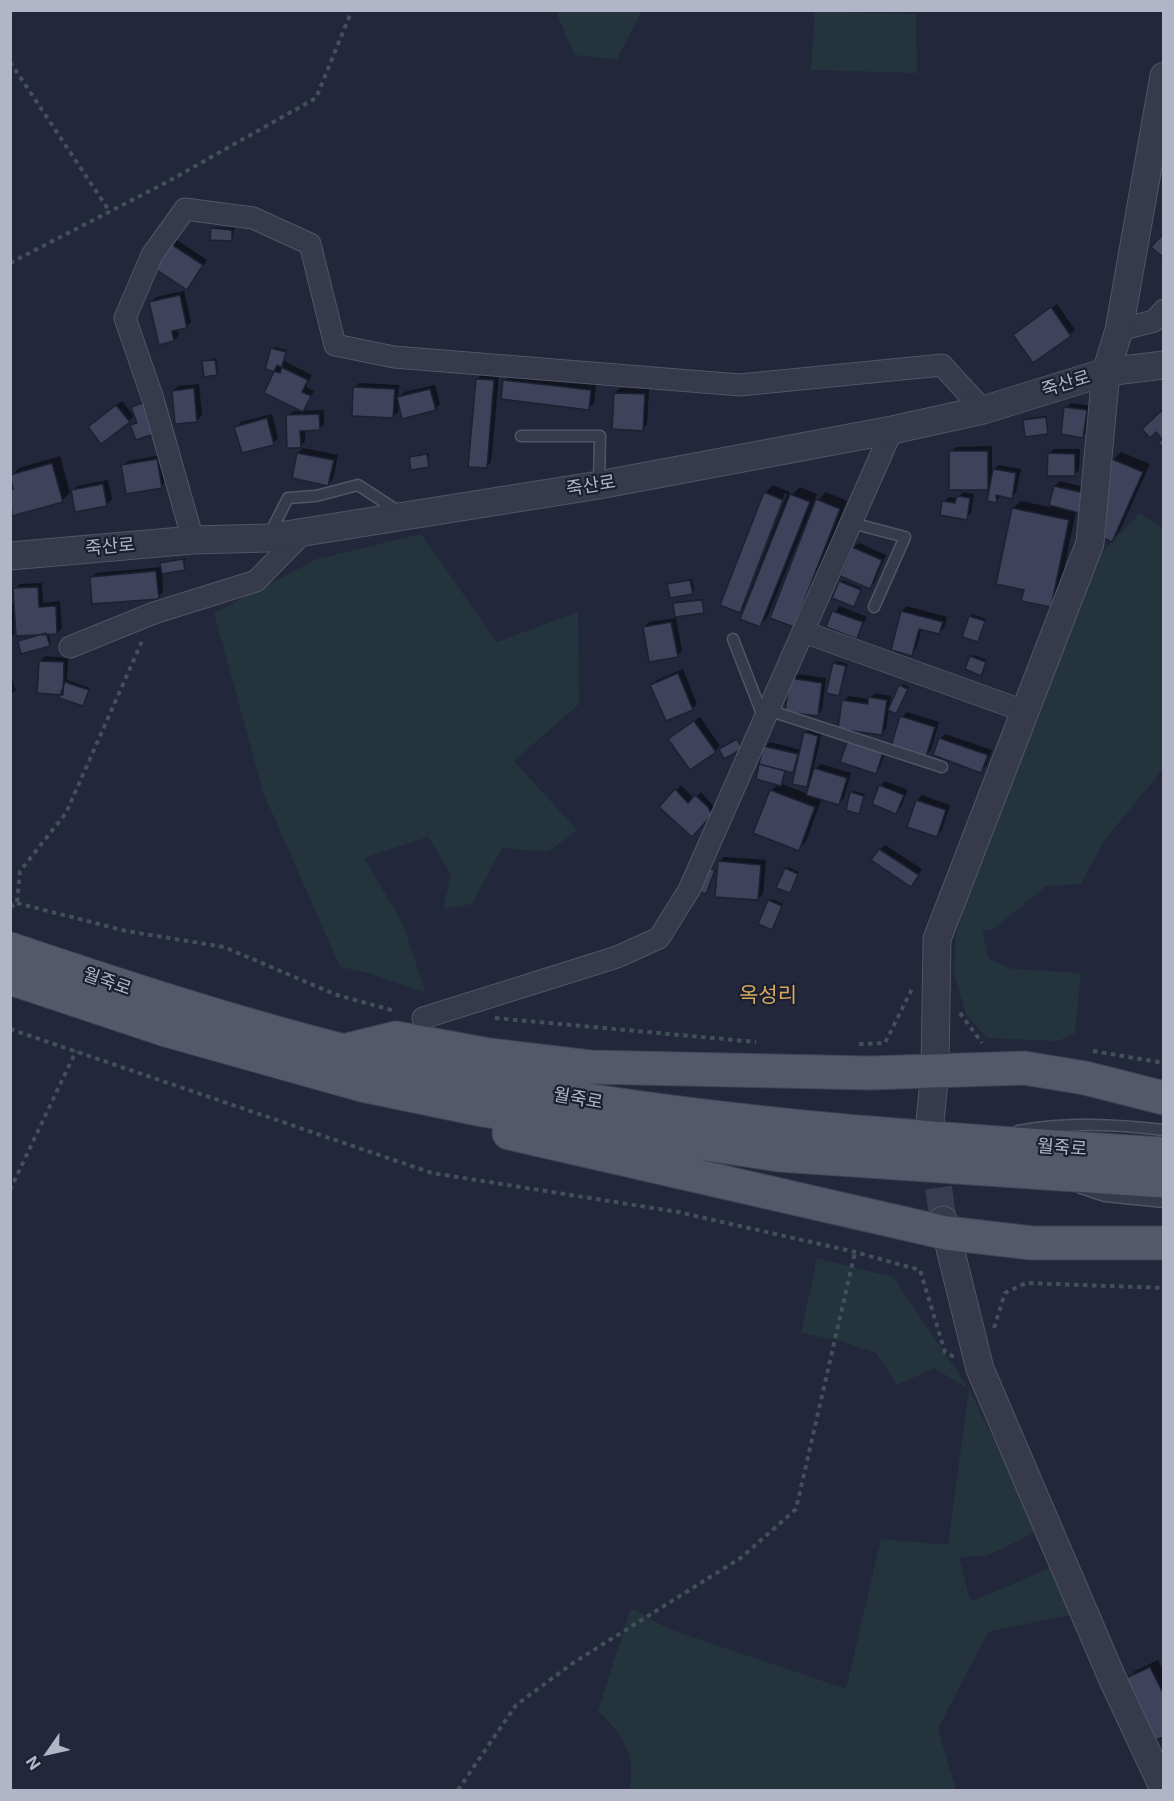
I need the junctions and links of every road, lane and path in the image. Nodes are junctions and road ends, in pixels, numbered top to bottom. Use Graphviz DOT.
graph roads {
  1 [pos="352,10"];
  2 [pos="10,62"];
  3 [pos="1164,76"];
  4 [pos="110,212"];
  5 [pos="10,263"];
  6 [pos="1164,310"];
  7 [pos="1119,330"];
  8 [pos="1164,365"];
  9 [pos="1106,372"];
  10 [pos="983,410"];
  11 [pos="892,430"];
  12 [pos="520,436"];
  13 [pos="599,485"];
  14 [pos="406,516"];
  15 [pos="852,523"];
  16 [pos="302,534"];
  17 [pos="267,538"];
  18 [pos="193,540"];
  19 [pos="10,556"];
  20 [pos="874,607"];
  21 [pos="154,613"];
  22 [pos="804,632"];
  23 [pos="733,639"];
  24 [pos="70,647"];
  25 [pos="1024,711"];
  26 [pos="766,715"];
  27 [pos="942,767"];
  28 [pos="17,903"];
  29 [pos="10,907"];
  30 [pos="10,949"];
  31 [pos="10,978"];
  32 [pos="917,978"];
  33 [pos="958,1011"];
  34 [pos="492,1017"];
  35 [pos="423,1018"];
  36 [pos="10,1029"];
  37 [pos="759,1042"];
  38 [pos="850,1045"];
  39 [pos="984,1046"];
  40 [pos="1087,1050"];
  41 [pos="76,1051"];
  42 [pos="343,1052"];
  43 [pos="1164,1063"];
  44 [pos="935,1070"];
  45 [pos="1164,1098"];
  46 [pos="483,1110"];
  47 [pos="930,1122"];
  48 [pos="1164,1130"];
  49 [pos="963,1142"];
  50 [pos="1164,1154"];
  51 [pos="1035,1174"];
  52 [pos="1164,1181"];
  53 [pos="10,1190"];
  54 [pos="1164,1202"];
  55 [pos="945,1227"];
  56 [pos="1164,1243"];
  57 [pos="855,1252"];
  58 [pos="1164,1288"];
  59 [pos="980,1369"];
  60 [pos="1160,1773"];
  61 [pos="458,1791"];
  1 -- 4 [label="path"];
  2 -- 4 [label="path"];
  3 -- 7 [label="street"];
  4 -- 5 [label="path"];
  6 -- 7 [label="street"];
  7 -- 9 [label="street"];
  8 -- 9 [label="street, 죽산로"];
  9 -- 10 [label="street, 죽산로"];
  9 -- 25 [label="street"];
  10 -- 11 [label="street, 죽산로"];
  10 -- 18 [label="street"];
  11 -- 13 [label="street, 죽산로"];
  11 -- 15 [label="street"];
  12 -- 13 [label="lane"];
  13 -- 14 [label="street, 죽산로"];
  14 -- 16 [label="street, 죽산로"];
  14 -- 17 [label="lane"];
  15 -- 20 [label="lane"];
  15 -- 22 [label="street"];
  16 -- 17 [label="street, 죽산로"];
  16 -- 21 [label="street"];
  17 -- 18 [label="street, 죽산로"];
  18 -- 19 [label="street, 죽산로"];
  21 -- 24 [label="street"];
  21 -- 28 [label="path"];
  22 -- 25 [label="street"];
  22 -- 26 [label="street"];
  23 -- 26 [label="lane"];
  25 -- 44 [label="street"];
  26 -- 27 [label="lane"];
  26 -- 35 [label="street"];
  28 -- 29 [label="path"];
  28 -- 35 [label="path"];
  30 -- 42 [label="main road, 월죽로"];
  31 -- 46 [label="main road, 월죽로"];
  32 -- 38 [label="path"];
  33 -- 39 [label="path"];
  34 -- 37 [label="path"];
  36 -- 41 [label="path"];
  40 -- 43 [label="path"];
  41 -- 53 [label="path"];
  41 -- 57 [label="path"];
  42 -- 44 [label="main road"];
  42 -- 49 [label="main road, 월죽로"];
  44 -- 45 [label="main road"];
  44 -- 47 [label="street"];
  46 -- 51 [label="main road, 월죽로"];
  46 -- 55 [label="main road"];
  48 -- 49 [label="lane"];
  49 -- 50 [label="main road, 월죽로"];
  51 -- 52 [label="main road, 월죽로"];
  51 -- 54 [label="lane"];
  55 -- 56 [label="main road"];
  55 -- 59 [label="street"];
  57 -- 59 [label="path"];
  57 -- 61 [label="path"];
  58 -- 59 [label="path"];
  59 -- 60 [label="street"];
}
